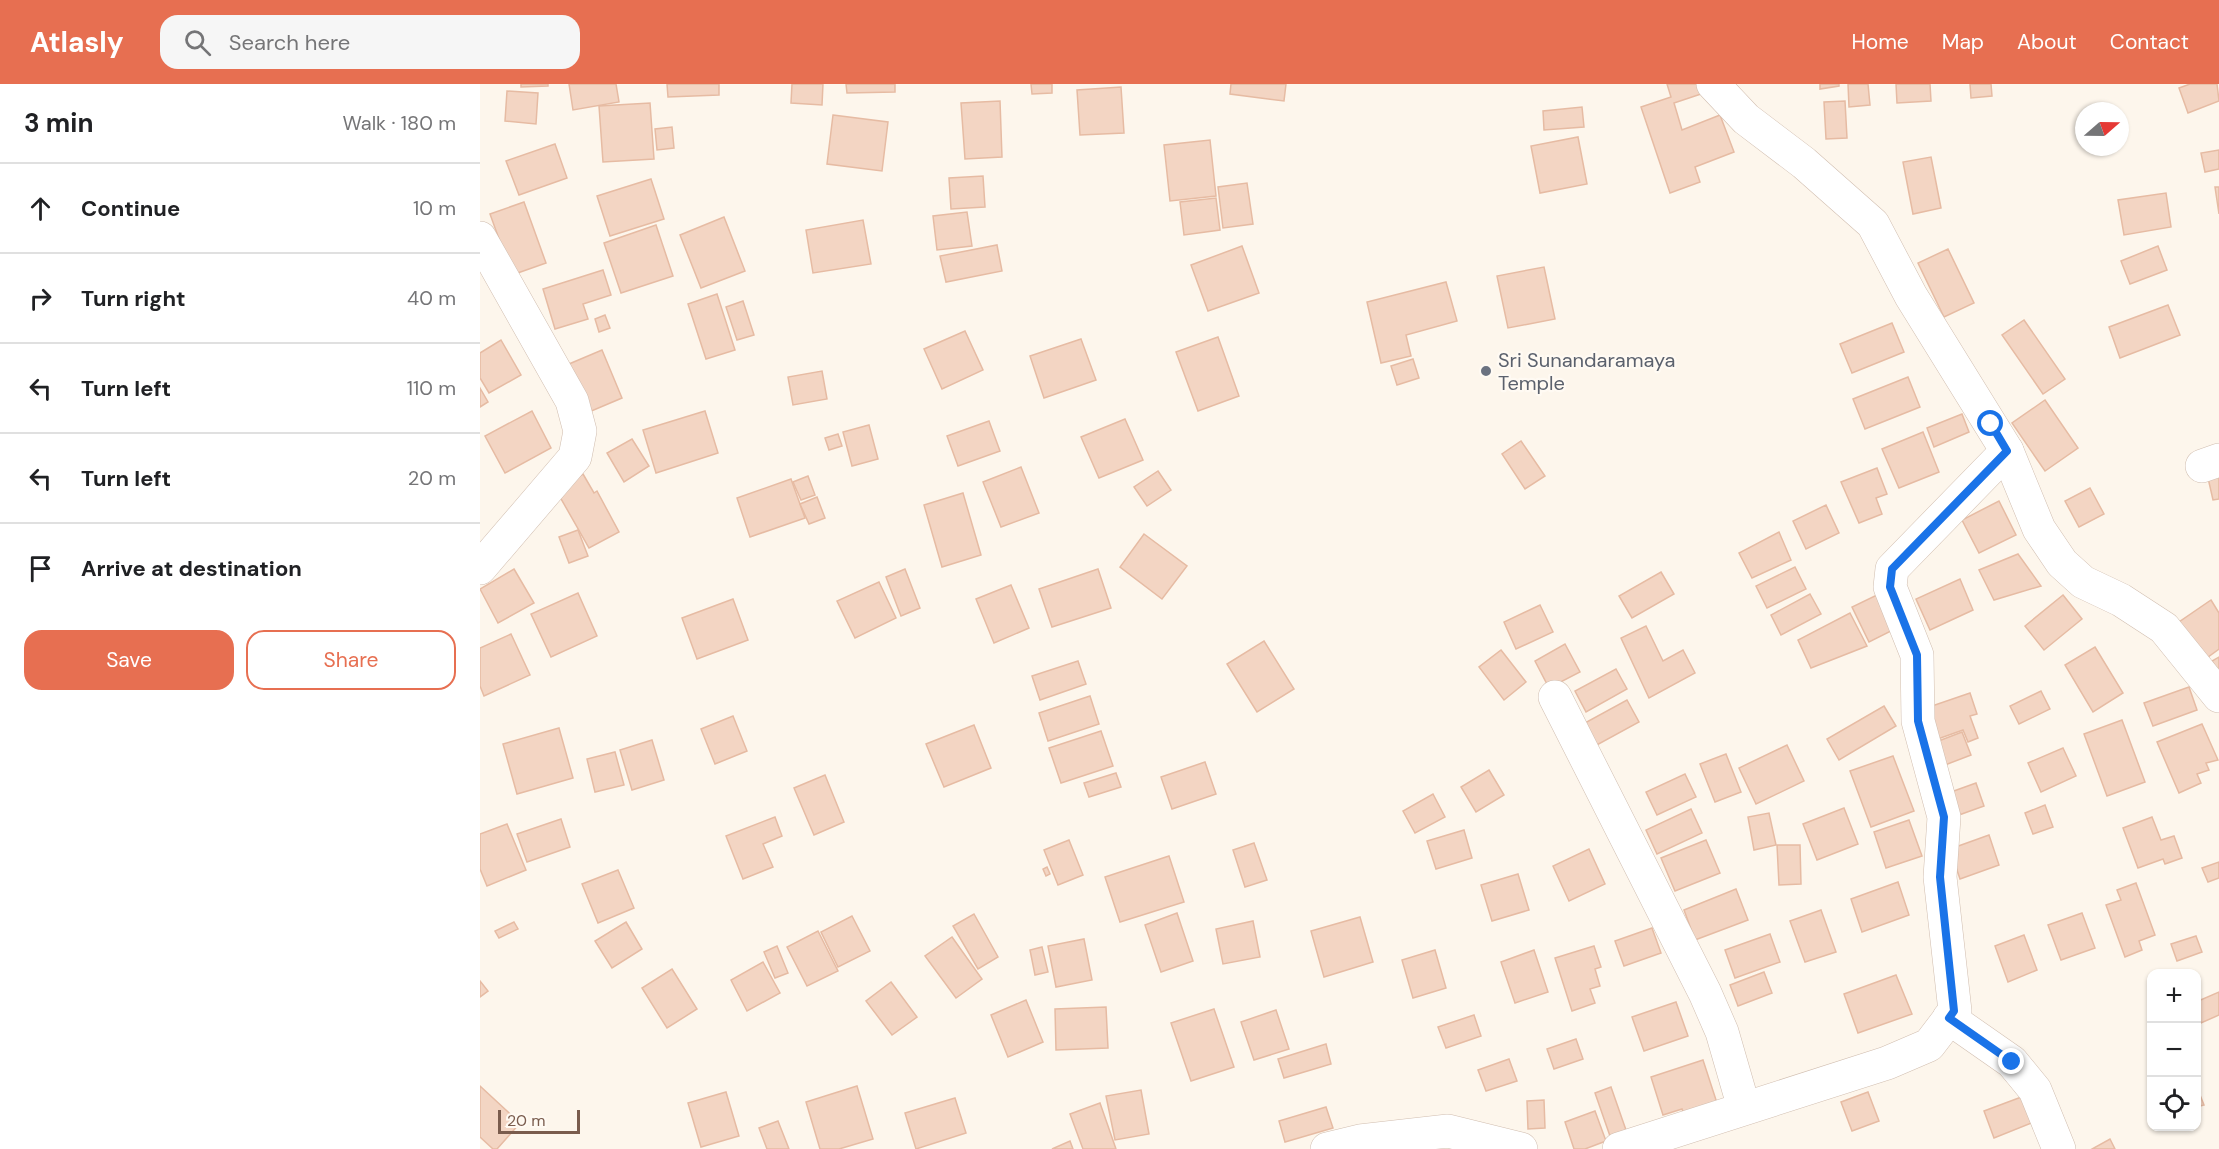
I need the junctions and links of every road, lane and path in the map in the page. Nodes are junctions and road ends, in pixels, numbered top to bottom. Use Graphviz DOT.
graph roads {
  1 [pos="1713,84"];
  2 [pos="480,238"];
  3 [pos="2007,451"];
  4 [pos="480,568"];
  5 [pos="2219,696"];
  6 [pos="1555,697"];
  7 [pos="1949,1018"];
  8 [pos="1744,1108"];
  9 [pos="1327,1149"];
  10 [pos="1521,1149"];
  11 [pos="1619,1149"];
  12 [pos="2059,1149"];
  1 -- 3 [label="street"];
  2 -- 4 [label="street"];
  3 -- 5 [label="street"];
  3 -- 7 [label="street"];
  6 -- 8 [label="street"];
  7 -- 8 [label="street"];
  7 -- 12 [label="street"];
  8 -- 11 [label="street"];
  9 -- 10 [label="street"];
}
